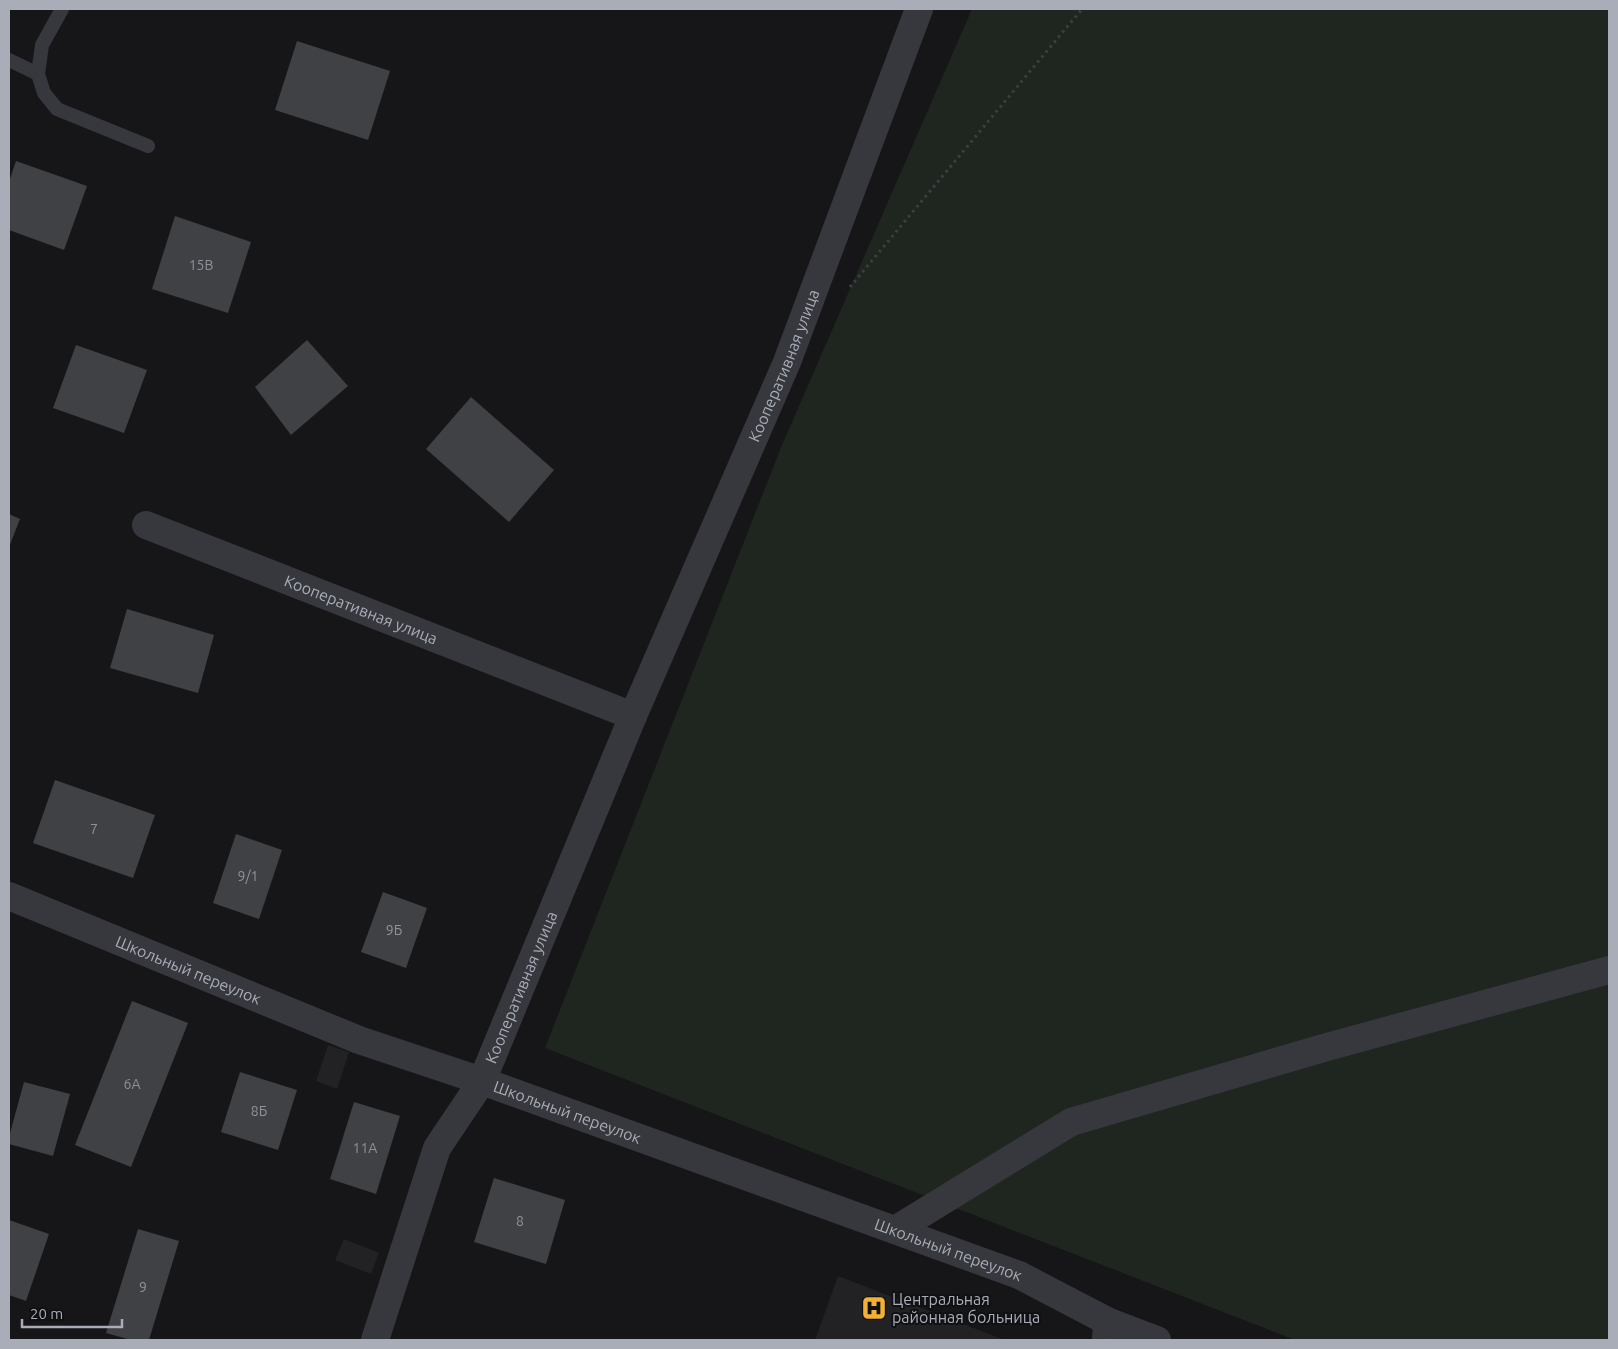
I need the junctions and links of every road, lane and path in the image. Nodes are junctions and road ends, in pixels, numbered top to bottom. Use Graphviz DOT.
graph roads {
  1 [pos="62,9"];
  2 [pos="919,9"];
  3 [pos="1082,9"];
  4 [pos="9,60"];
  5 [pos="38,74"];
  6 [pos="148,146"];
  7 [pos="850,287"];
  8 [pos="146,525"];
  9 [pos="633,716"];
  10 [pos="9,896"];
  11 [pos="1609,970"];
  12 [pos="482,1082"];
  13 [pos="895,1230"];
  14 [pos="1106,1331"];
  15 [pos="375,1340"];
  16 [pos="1157,1340"];
  1 -- 5 [label="lane"];
  2 -- 9 [label="street, Кооперативная улица"];
  3 -- 7 [label="path"];
  4 -- 5 [label="lane"];
  5 -- 6 [label="lane"];
  8 -- 9 [label="street, Кооперативная улица"];
  9 -- 12 [label="street, Кооперативная улица"];
  10 -- 12 [label="street, Школьный переулок"];
  11 -- 13 [label="street"];
  12 -- 13 [label="street, Школьный переулок"];
  12 -- 15 [label="street, Кооперативная улица"];
  13 -- 14 [label="street, Школьный переулок"];
  14 -- 16 [label="street, Школьный переулок"];
}
